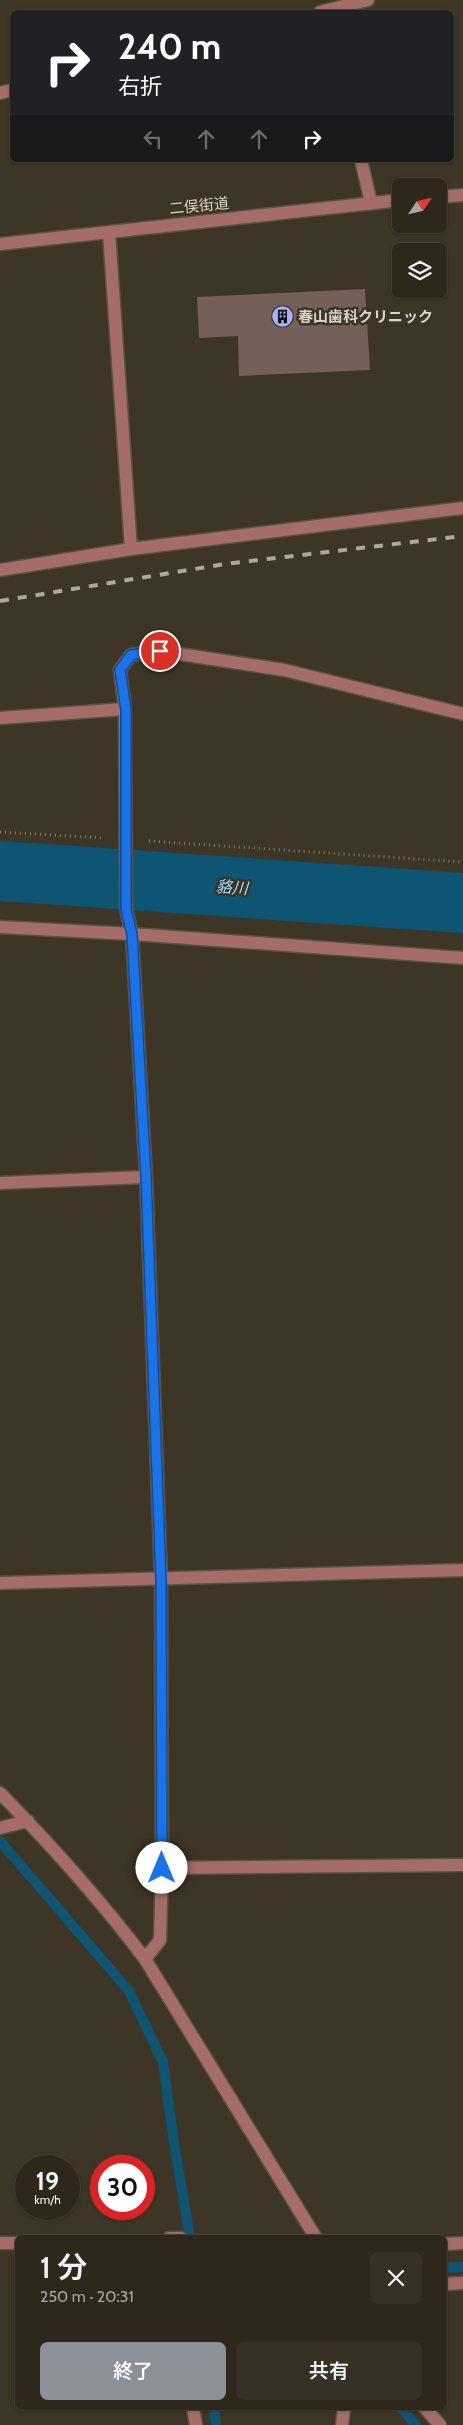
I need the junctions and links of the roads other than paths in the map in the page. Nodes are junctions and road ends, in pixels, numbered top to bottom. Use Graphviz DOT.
graph roads {
  1 [pos="368,0"];
  2 [pos="325,9"];
  3 [pos="362,162"];
  4 [pos="463,195"];
  5 [pos="448,196"];
  6 [pos="392,201"];
  7 [pos="371,203"];
  8 [pos="110,232"];
  9 [pos="0,244"];
  10 [pos="463,508"];
  11 [pos="131,549"];
  12 [pos="0,570"];
  13 [pos="126,710"];
  14 [pos="463,714"];
  15 [pos="0,718"];
  16 [pos="0,927"];
  17 [pos="132,934"];
  18 [pos="463,958"];
  19 [pos="146,1177"];
  20 [pos="0,1183"];
  21 [pos="463,1570"];
  22 [pos="161,1580"];
  23 [pos="0,1583"];
  24 [pos="0,1793"];
  25 [pos="28,1821"];
  26 [pos="1,1827"];
  27 [pos="463,1865"];
  28 [pos="162,1868"];
  29 [pos="145,1959"];
  30 [pos="314,2235"];
  31 [pos="0,2243"];
  32 [pos="15,2243"];
  33 [pos="447,2244"];
  34 [pos="463,2244"];
  35 [pos="463,2283"];
  36 [pos="447,2284"];
  37 [pos="193,2410"];
  38 [pos="344,2410"];
  39 [pos="427,2410"];
  40 [pos="196,2425"];
  41 [pos="342,2425"];
  42 [pos="440,2425"];
  1 -- 2 [label="street"];
  3 -- 7 [label="street"];
  4 -- 5 [label="street"];
  6 -- 7 [label="street, 二俣街道"];
  7 -- 8 [label="street, 二俣街道"];
  8 -- 9 [label="street, 二俣街道"];
  8 -- 11 [label="street"];
  10 -- 11 [label="street"];
  11 -- 12 [label="street"];
  13 -- 14 [label="street"];
  13 -- 15 [label="street"];
  13 -- 17 [label="street"];
  16 -- 17 [label="street"];
  17 -- 18 [label="street"];
  17 -- 19 [label="street"];
  19 -- 20 [label="street"];
  19 -- 22 [label="street"];
  21 -- 22 [label="street"];
  22 -- 23 [label="street"];
  22 -- 28 [label="street"];
  24 -- 25 [label="street"];
  25 -- 26 [label="street"];
  25 -- 29 [label="street"];
  27 -- 28 [label="street"];
  28 -- 29 [label="street"];
  29 -- 30 [label="street"];
  31 -- 32 [label="street"];
  33 -- 34 [label="street"];
  35 -- 36 [label="street"];
  37 -- 40 [label="street"];
  38 -- 41 [label="street"];
  39 -- 42 [label="street"];
}
